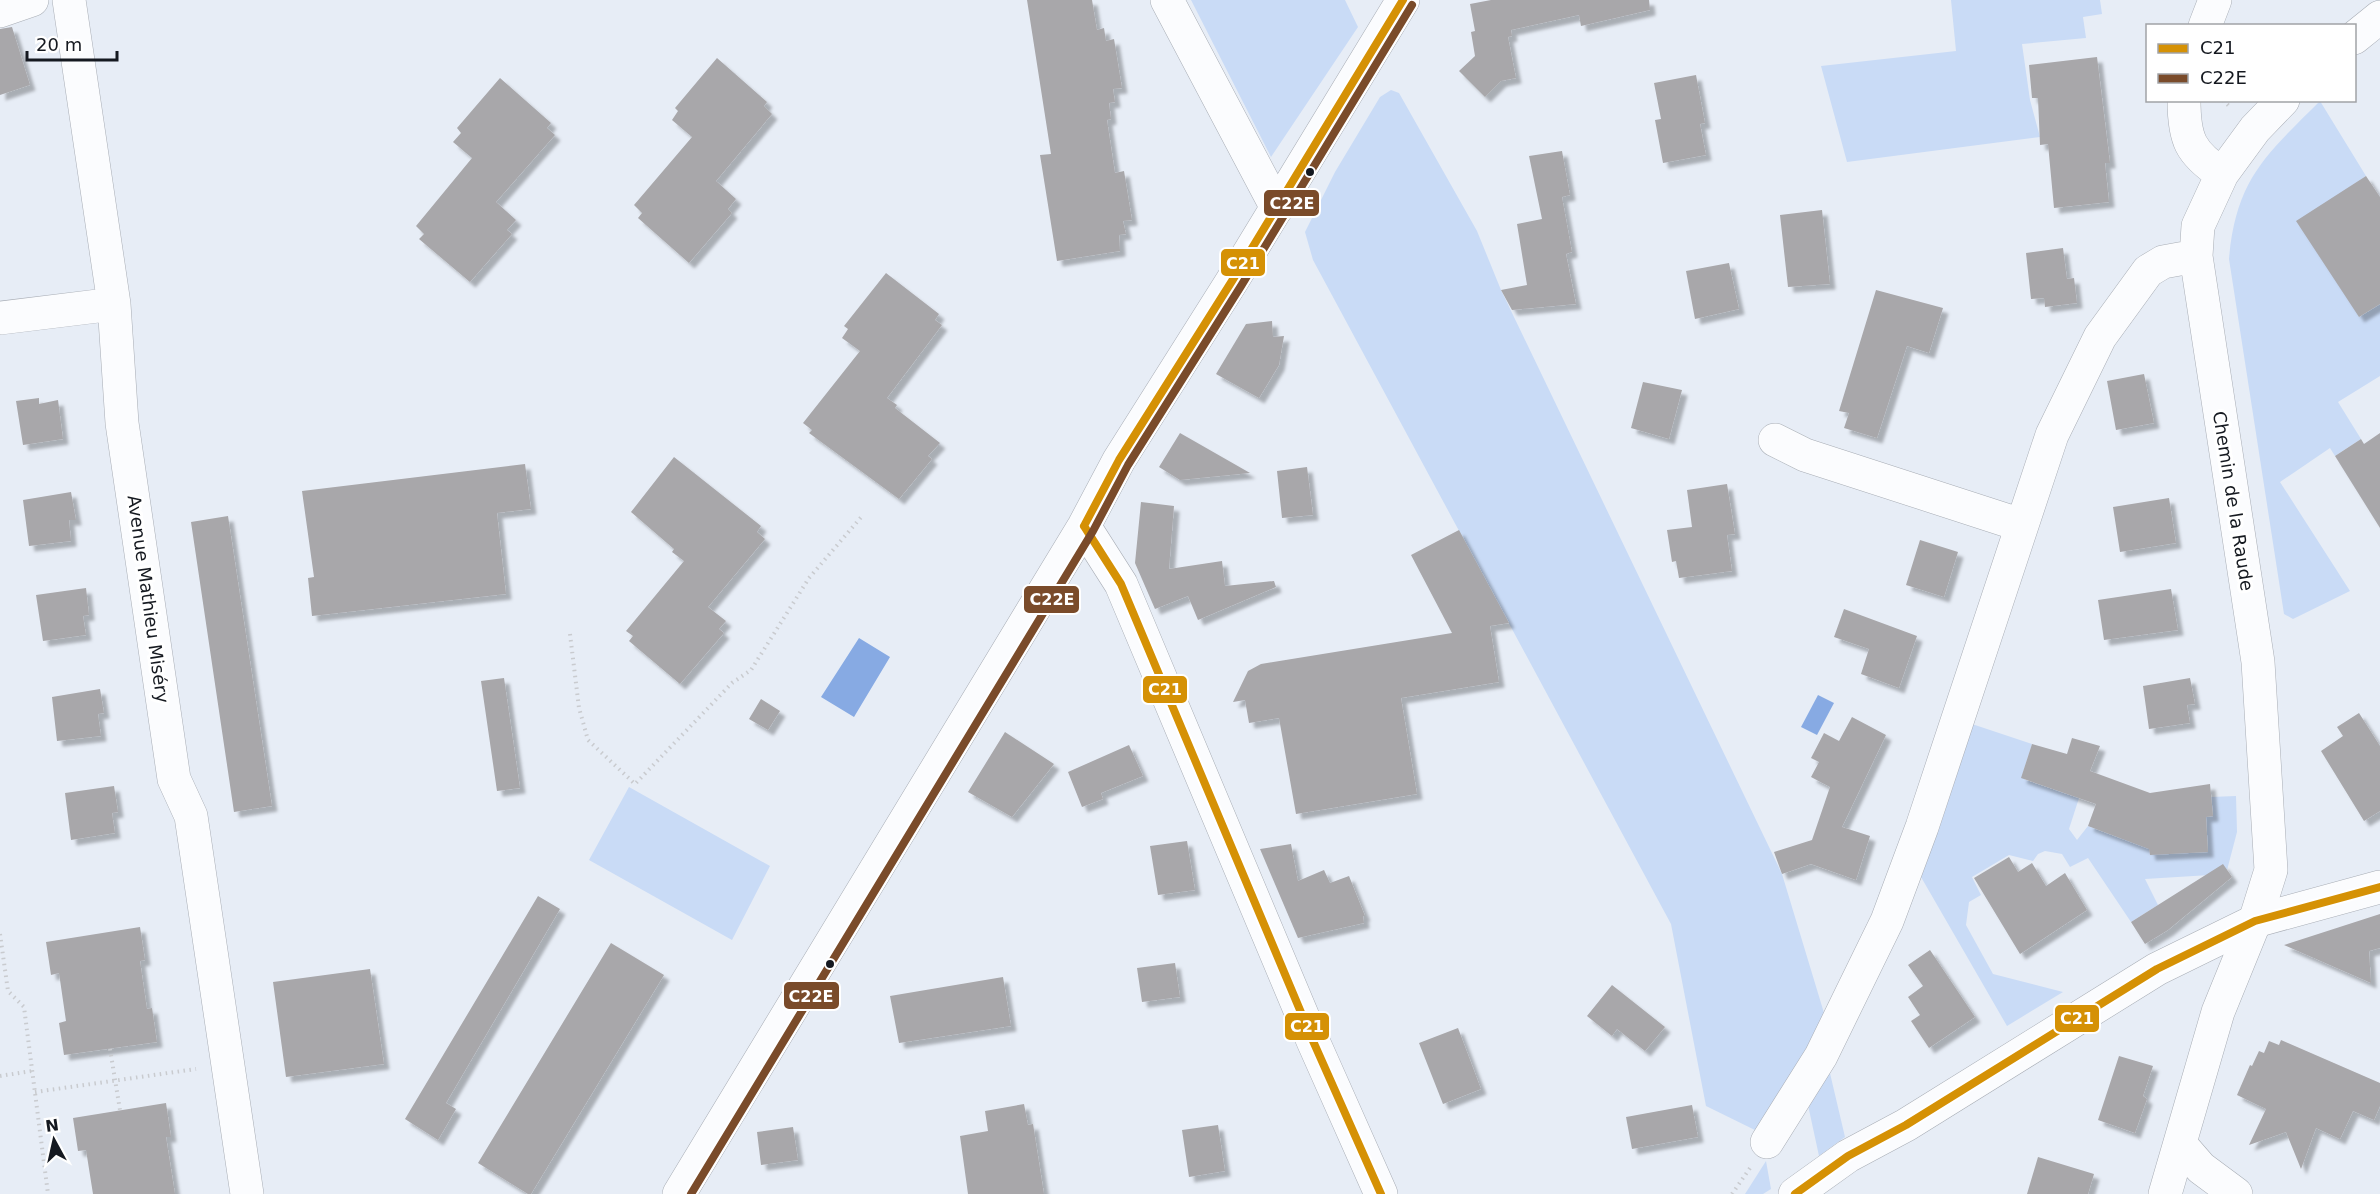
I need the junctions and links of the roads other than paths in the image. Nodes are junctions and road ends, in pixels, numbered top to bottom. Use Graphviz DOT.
graph roads {
  1 [pos="32,0"];
  2 [pos="69,0"];
  3 [pos="1167,0"];
  4 [pos="1403,0"];
  5 [pos="2215,0"];
  6 [pos="0,11"];
  7 [pos="2380,17"];
  8 [pos="2206,24"];
  9 [pos="2356,37"];
  10 [pos="2184,102"];
  11 [pos="2281,102"];
  12 [pos="2222,174"];
  13 [pos="1277,208"];
  14 [pos="2196,256"];
  15 [pos="114,304"];
  16 [pos="0,318"];
  17 [pos="1775,441"];
  18 [pos="2021,525"];
  19 [pos="1084,526"];
  20 [pos="2380,887"];
  21 [pos="2255,921"];
  22 [pos="1905,1125"];
  23 [pos="1767,1142"];
  24 [pos="2181,1145"];
  25 [pos="247,1194"];
  26 [pos="679,1194"];
  27 [pos="1381,1194"];
  28 [pos="1795,1194"];
  29 [pos="1831,1194"];
  30 [pos="2165,1194"];
  31 [pos="2236,1194"];
  1 -- 6 [label="street"];
  2 -- 15 [label="street, Avenue Mathieu Miséry"];
  3 -- 13 [label="street"];
  4 -- 13 [label="street"];
  5 -- 8 [label="street"];
  7 -- 9 [label="street"];
  10 -- 12 [label="street"];
  11 -- 12 [label="street, Chemin de la Raude"];
  12 -- 14 [label="street, Chemin de la Raude"];
  13 -- 19 [label="street"];
  14 -- 18 [label="street"];
  14 -- 21 [label="street, Chemin de la Raude"];
  15 -- 16 [label="street"];
  15 -- 25 [label="street, Avenue Mathieu Miséry"];
  17 -- 18 [label="street"];
  18 -- 23 [label="street"];
  19 -- 26 [label="street"];
  19 -- 27 [label="street"];
  20 -- 21 [label="street"];
  21 -- 22 [label="street"];
  21 -- 24 [label="street, Chemin de la Raude"];
  22 -- 28 [label="street"];
  22 -- 29 [label="street"];
  24 -- 30 [label="street, Chemin de la Raude"];
  24 -- 31 [label="street"];
}
